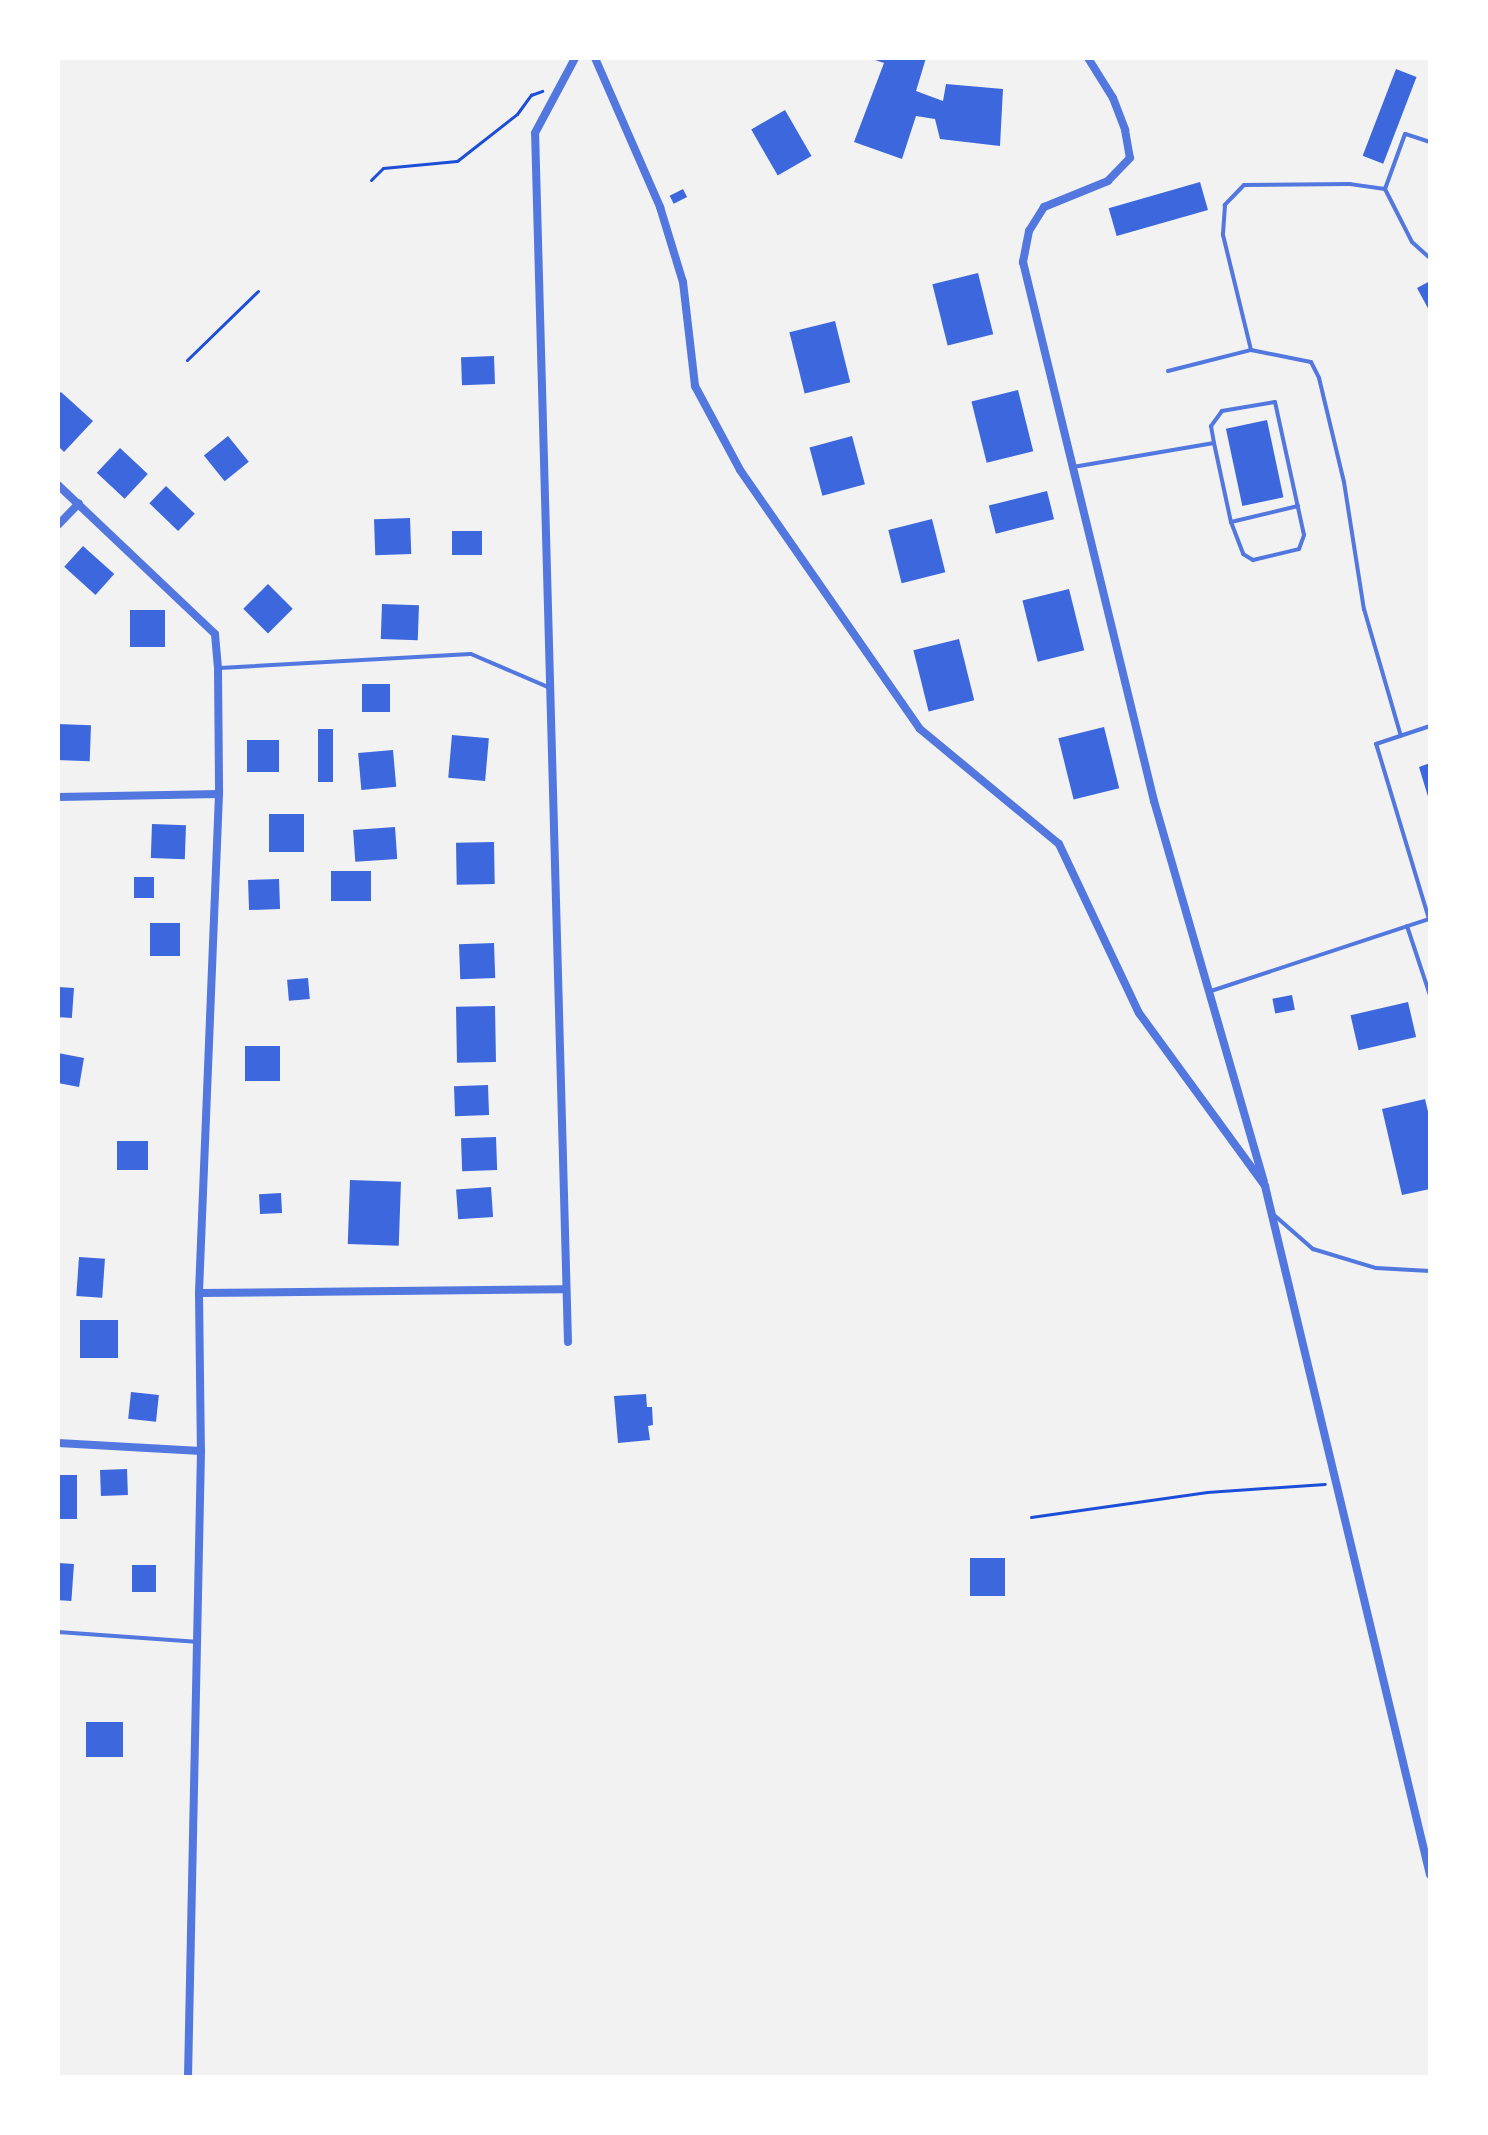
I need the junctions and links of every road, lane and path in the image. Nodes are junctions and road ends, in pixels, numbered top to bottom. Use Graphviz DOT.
graph roads {
  1 [pos="575,58"];
  2 [pos="595,58"];
  3 [pos="1088,58"];
  4 [pos="561,85"];
  5 [pos="1430,142"];
  6 [pos="371,180"];
  7 [pos="1385,189"];
  8 [pos="1430,258"];
  9 [pos="258,291"];
  10 [pos="1251,350"];
  11 [pos="187,360"];
  12 [pos="1168,371"];
  13 [pos="1214,443"];
  14 [pos="1072,468"];
  15 [pos="58,485"];
  16 [pos="79,503"];
  17 [pos="1298,506"];
  18 [pos="1231,522"];
  19 [pos="58,525"];
  20 [pos="218,669"];
  21 [pos="550,688"];
  22 [pos="1430,726"];
  23 [pos="1401,736"];
  24 [pos="219,794"];
  25 [pos="58,797"];
  26 [pos="1429,919"];
  27 [pos="1407,926"];
  28 [pos="1211,991"];
  29 [pos="1430,995"];
  30 [pos="1265,1186"];
  31 [pos="1273,1213"];
  32 [pos="1430,1271"];
  33 [pos="566,1289"];
  34 [pos="199,1293"];
  35 [pos="568,1342"];
  36 [pos="58,1443"];
  37 [pos="201,1451"];
  38 [pos="1337,1483"];
  39 [pos="1031,1517"];
  40 [pos="58,1632"];
  41 [pos="196,1642"];
  42 [pos="1430,1875"];
  43 [pos="188,2077"];
  1 -- 4 [label="street"];
  2 -- 30 [label="street"];
  3 -- 14 [label="street"];
  4 -- 6 [label="path"];
  4 -- 21 [label="street"];
  5 -- 7 [label="lane"];
  7 -- 8 [label="lane"];
  7 -- 10 [label="lane"];
  9 -- 11 [label="path"];
  10 -- 12 [label="lane"];
  10 -- 23 [label="lane"];
  13 -- 14 [label="lane"];
  13 -- 17 [label="lane"];
  13 -- 18 [label="lane"];
  14 -- 28 [label="street"];
  15 -- 16 [label="street"];
  16 -- 19 [label="street"];
  16 -- 20 [label="street"];
  17 -- 18 [label="lane"];
  17 -- 18 [label="lane"];
  20 -- 21 [label="lane"];
  20 -- 24 [label="street"];
  21 -- 33 [label="street"];
  22 -- 23 [label="lane"];
  23 -- 26 [label="lane"];
  24 -- 25 [label="street"];
  24 -- 34 [label="street"];
  26 -- 27 [label="lane"];
  27 -- 28 [label="lane"];
  27 -- 29 [label="lane"];
  28 -- 30 [label="street"];
  30 -- 31 [label="street"];
  31 -- 32 [label="lane"];
  31 -- 38 [label="street"];
  33 -- 34 [label="street"];
  33 -- 35 [label="street"];
  34 -- 37 [label="street"];
  36 -- 37 [label="street"];
  37 -- 41 [label="street"];
  38 -- 39 [label="path"];
  38 -- 42 [label="street"];
  40 -- 41 [label="lane"];
  41 -- 43 [label="street"];
}
